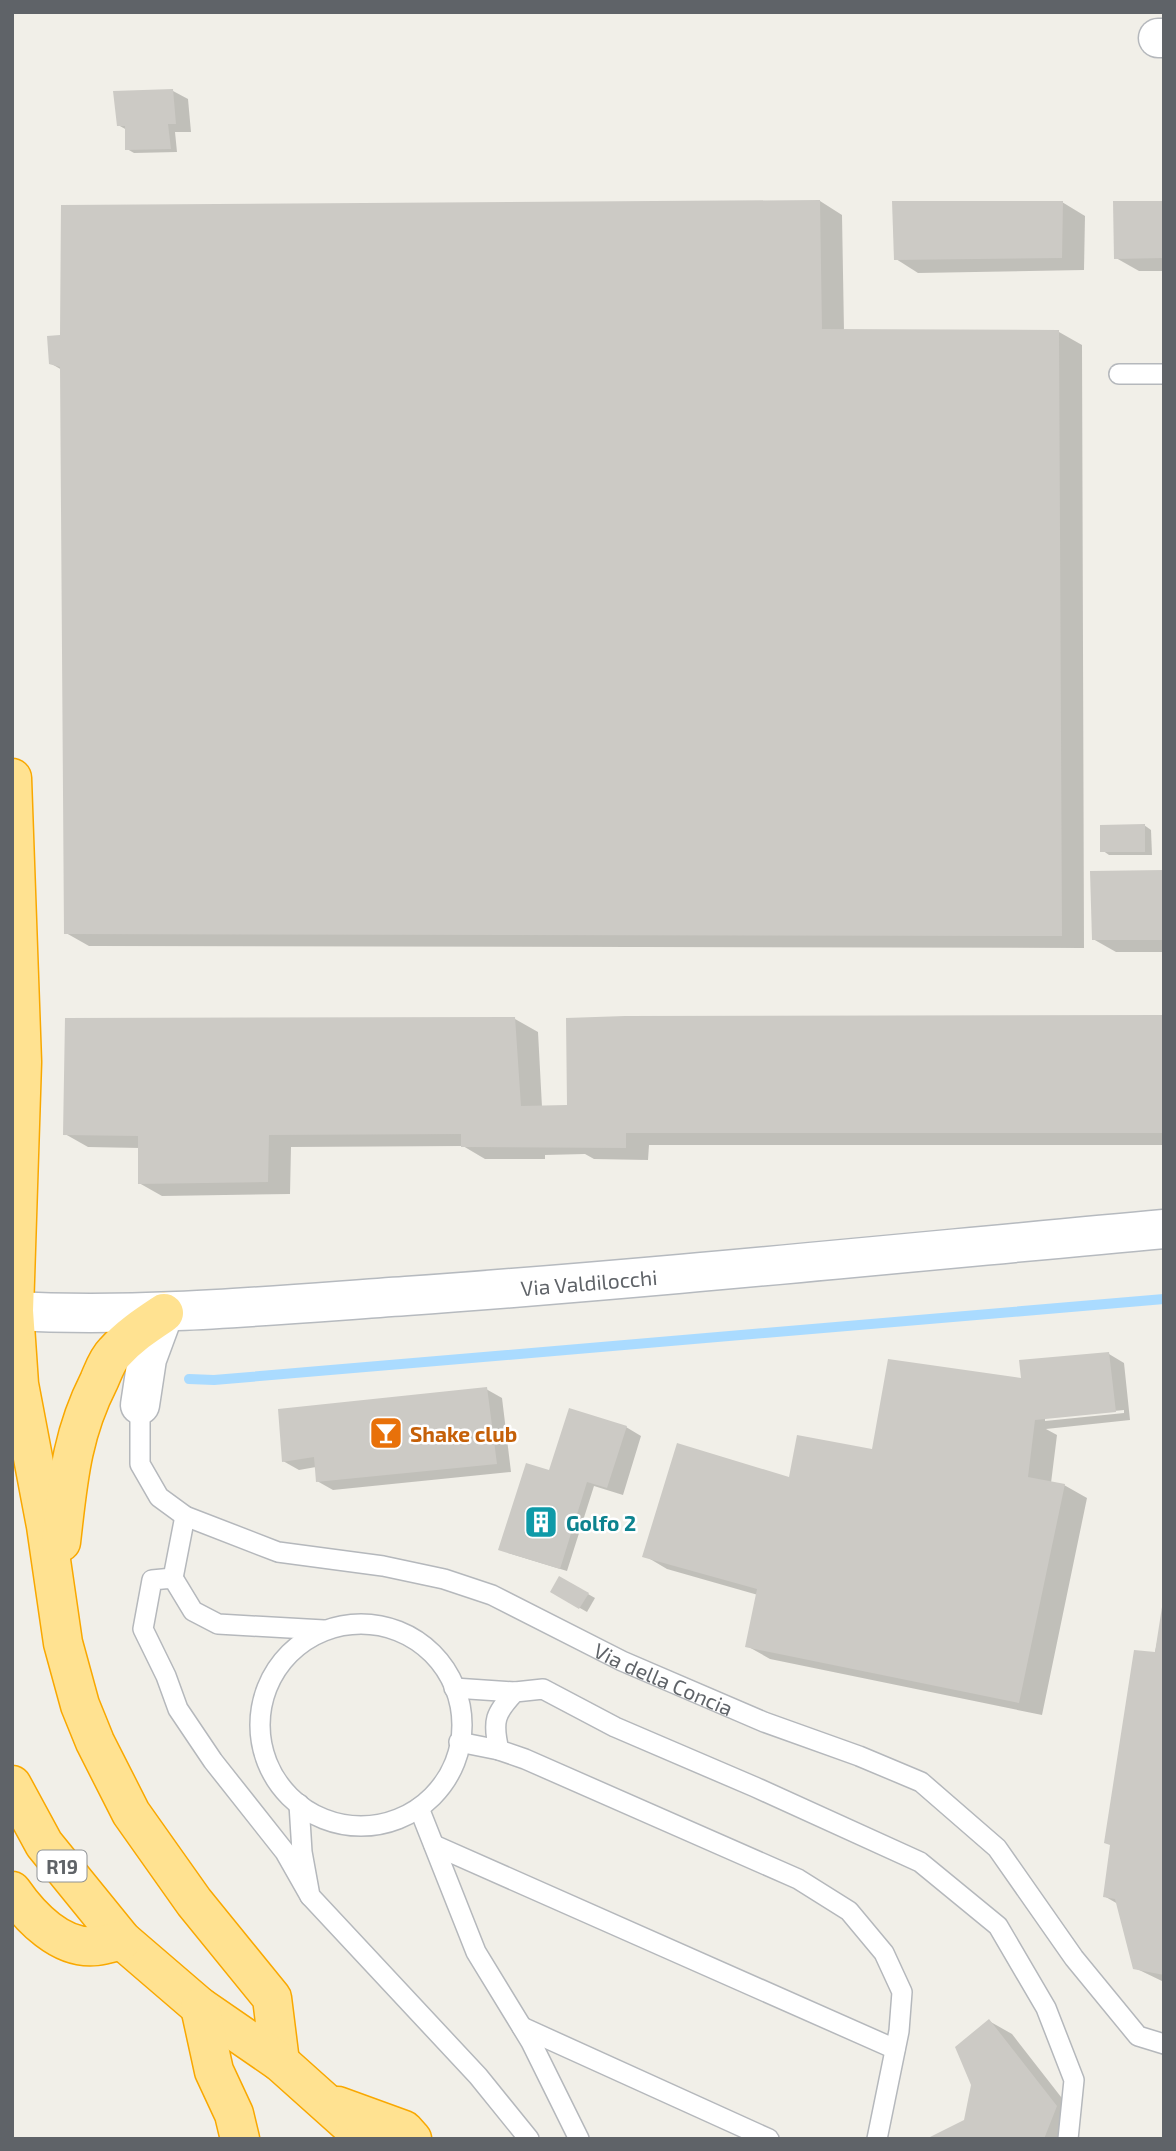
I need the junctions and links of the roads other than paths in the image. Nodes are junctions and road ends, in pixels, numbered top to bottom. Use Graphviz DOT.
graph roads {
  1 [pos="1119,374"];
  2 [pos="1164,374"];
  3 [pos="12,778"];
  4 [pos="1164,1229"];
  5 [pos="13,1311"];
  6 [pos="164,1313"];
  7 [pos="140,1405"];
  8 [pos="185,1516"];
  9 [pos="173,1578"];
  10 [pos="56,1597"];
  11 [pos="324,1630"];
  12 [pos="454,1688"];
  13 [pos="515,1692"];
  14 [pos="459,1742"];
  15 [pos="499,1750"];
  16 [pos="12,1785"];
  17 [pos="299,1804"];
  18 [pos="419,1808"];
  19 [pos="434,1844"];
  20 [pos="12,1891"];
  21 [pos="310,1896"];
  22 [pos="122,1940"];
  23 [pos="200,2007"];
  24 [pos="522,2027"];
  25 [pos="1164,2044"];
  26 [pos="895,2049"];
  27 [pos="280,2062"];
  28 [pos="327,2102"];
  29 [pos="240,2139"];
  30 [pos="366,2139"];
  31 [pos="412,2139"];
  32 [pos="529,2139"];
  33 [pos="579,2139"];
  34 [pos="769,2139"];
  35 [pos="877,2139"];
  36 [pos="1068,2139"];
  1 -- 2 [label="lane"];
  3 -- 5 [label="highway"];
  4 -- 6 [label="main road, Via Valdilocchi"];
  5 -- 6 [label="main road, Via Valdilocchi"];
  5 -- 10 [label="highway"];
  6 -- 7 [label="main road"];
  6 -- 10 [label="highway"];
  7 -- 8 [label="lane, Via della Concia"];
  8 -- 9 [label="lane"];
  8 -- 25 [label="lane, Via della Concia"];
  9 -- 11 [label="lane"];
  9 -- 21 [label="lane"];
  10 -- 27 [label="highway"];
  11 -- 12 [label="lane"];
  11 -- 17 [label="lane"];
  12 -- 13 [label="lane"];
  12 -- 14 [label="lane"];
  13 -- 15 [label="lane"];
  13 -- 36 [label="lane"];
  14 -- 15 [label="lane"];
  14 -- 18 [label="lane"];
  15 -- 26 [label="lane"];
  16 -- 22 [label="highway, R19"];
  17 -- 18 [label="lane"];
  17 -- 21 [label="lane"];
  18 -- 19 [label="lane"];
  19 -- 24 [label="lane"];
  19 -- 26 [label="lane"];
  20 -- 22 [label="highway"];
  21 -- 32 [label="lane"];
  22 -- 23 [label="highway, R19"];
  23 -- 27 [label="highway"];
  23 -- 29 [label="highway"];
  24 -- 33 [label="lane"];
  24 -- 34 [label="lane"];
  26 -- 35 [label="lane"];
  27 -- 28 [label="highway"];
  28 -- 30 [label="highway"];
  28 -- 31 [label="highway"];
}
